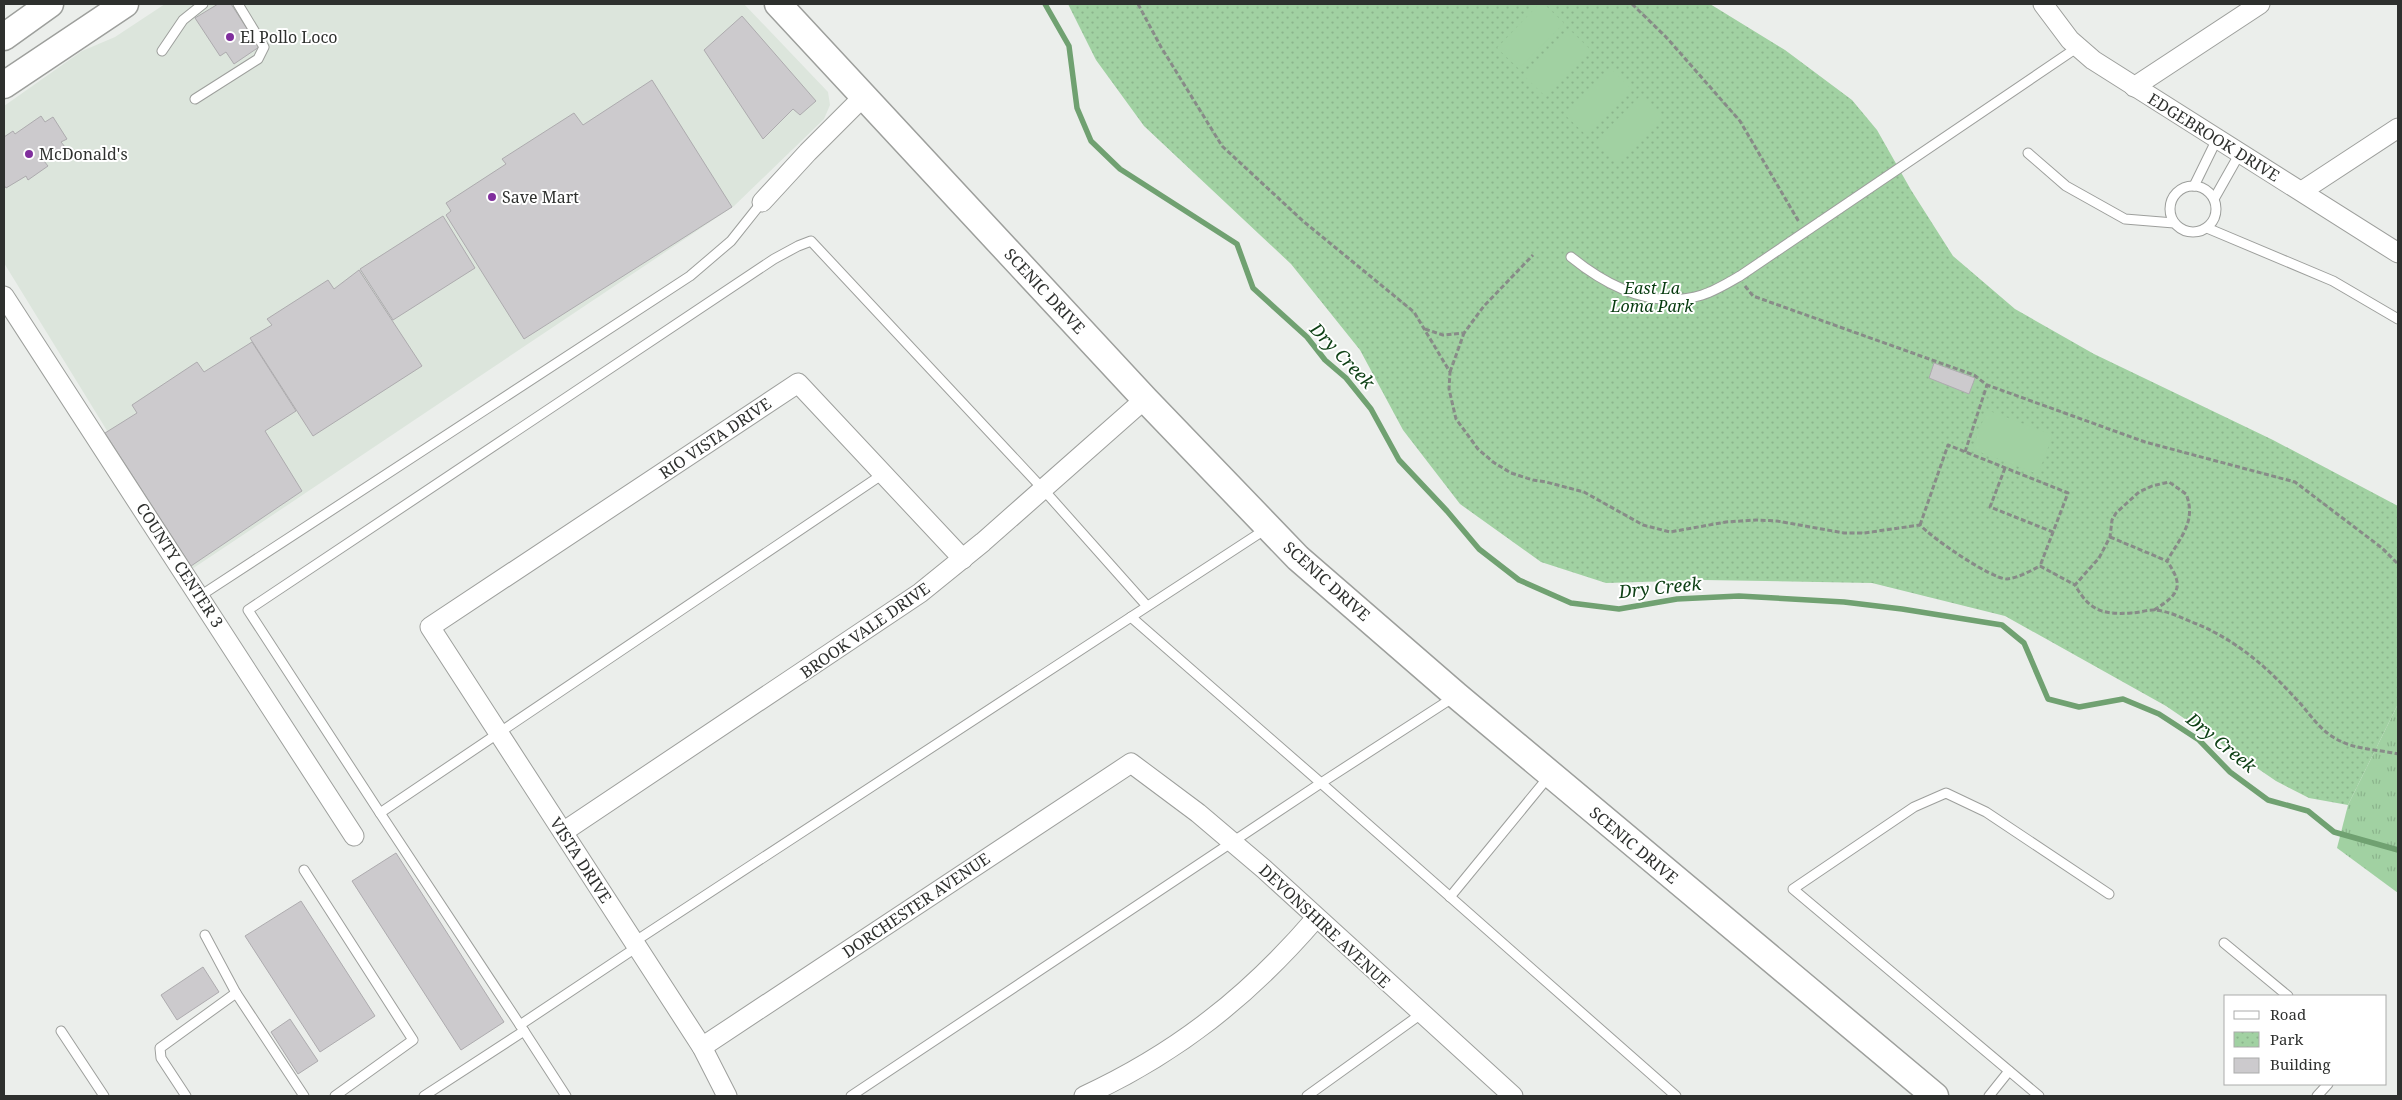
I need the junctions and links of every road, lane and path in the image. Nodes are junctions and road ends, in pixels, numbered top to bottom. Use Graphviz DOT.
graph roads {
  1 [pos="50,4"];
  2 [pos="125,4"];
  3 [pos="203,4"];
  4 [pos="238,4"];
  5 [pos="778,4"];
  6 [pos="1138,4"];
  7 [pos="1632,4"];
  8 [pos="2045,4"];
  9 [pos="2260,4"];
  10 [pos="4,37"];
  11 [pos="2078,47"];
  12 [pos="162,51"];
  13 [pos="4,85"];
  14 [pos="2134,87"];
  15 [pos="864,96"];
  16 [pos="195,99"];
  17 [pos="2398,128"];
  18 [pos="2217,139"];
  19 [pos="2028,153"];
  20 [pos="2240,153"];
  21 [pos="2194,186"];
  22 [pos="2302,191"];
  23 [pos="2214,199"];
  24 [pos="762,202"];
  25 [pos="1794,215"];
  26 [pos="2174,223"];
  27 [pos="2208,228"];
  28 [pos="2398,253"];
  29 [pos="1533,255"];
  30 [pos="1571,257"];
  31 [pos="1740,276"];
  32 [pos="4,296"];
  33 [pos="2398,319"];
  34 [pos="1424,329"];
  35 [pos="1464,333"];
  36 [pos="1450,372"];
  37 [pos="1987,385"];
  38 [pos="1144,399"];
  39 [pos="1965,452"];
  40 [pos="2005,468"];
  41 [pos="883,474"];
  42 [pos="1042,488"];
  43 [pos="1920,525"];
  44 [pos="1268,527"];
  45 [pos="2054,532"];
  46 [pos="2110,537"];
  47 [pos="963,559"];
  48 [pos="2167,561"];
  49 [pos="2398,564"];
  50 [pos="2040,566"];
  51 [pos="2075,585"];
  52 [pos="200,596"];
  53 [pos="1147,606"];
  54 [pos="2154,610"];
  55 [pos="1131,618"];
  56 [pos="430,627"];
  57 [pos="1456,695"];
  58 [pos="499,734"];
  59 [pos="2398,754"];
  60 [pos="1131,763"];
  61 [pos="1550,774"];
  62 [pos="1320,783"];
  63 [pos="380,813"];
  64 [pos="563,832"];
  65 [pos="354,836"];
  66 [pos="1232,841"];
  67 [pos="304,870"];
  68 [pos="2109,894"];
  69 [pos="1450,897"];
  70 [pos="1316,918"];
  71 [pos="205,935"];
  72 [pos="2224,943"];
  73 [pos="635,945"];
  74 [pos="236,993"];
  75 [pos="2287,995"];
  76 [pos="1422,1014"];
  77 [pos="522,1028"];
  78 [pos="61,1031"];
  79 [pos="702,1047"];
  80 [pos="2010,1071"];
  81 [pos="2327,1085"];
  82 [pos="1510,1095"];
  83 [pos="104,1096"];
  84 [pos="186,1096"];
  85 [pos="304,1096"];
  86 [pos="335,1096"];
  87 [pos="424,1096"];
  88 [pos="566,1096"];
  89 [pos="727,1096"];
  90 [pos="851,1096"];
  91 [pos="1084,1096"];
  92 [pos="1307,1096"];
  93 [pos="1676,1096"];
  94 [pos="1935,1096"];
  95 [pos="1989,1096"];
  96 [pos="2039,1096"];
  97 [pos="2317,1096"];
  1 -- 10 [label="main road"];
  2 -- 13 [label="main road"];
  3 -- 12 [label="lane"];
  4 -- 16 [label="lane"];
  5 -- 15 [label="main road, SCENIC DRIVE"];
  6 -- 34 [label="path"];
  7 -- 25 [label="path"];
  8 -- 11 [label="street, EDGEBROOK DRIVE"];
  9 -- 14 [label="street"];
  11 -- 14 [label="street, EDGEBROOK DRIVE"];
  11 -- 31 [label="lane"];
  14 -- 18 [label="street, EDGEBROOK DRIVE"];
  15 -- 24 [label="street"];
  15 -- 38 [label="main road, SCENIC DRIVE"];
  17 -- 22 [label="street"];
  18 -- 20 [label="street, EDGEBROOK DRIVE"];
  18 -- 21 [label="lane"];
  19 -- 26 [label="lane"];
  20 -- 22 [label="street, EDGEBROOK DRIVE"];
  20 -- 23 [label="lane"];
  21 -- 23 [label="lane"];
  21 -- 26 [label="lane"];
  22 -- 28 [label="street, EDGEBROOK DRIVE"];
  23 -- 27 [label="lane"];
  24 -- 52 [label="lane"];
  26 -- 27 [label="lane"];
  27 -- 33 [label="lane"];
  29 -- 35 [label="path"];
  30 -- 31 [label="lane"];
  31 -- 37 [label="path"];
  32 -- 52 [label="street, COUNTY CENTER 3"];
  34 -- 35 [label="path"];
  34 -- 36 [label="path"];
  35 -- 36 [label="path"];
  36 -- 43 [label="path"];
  37 -- 39 [label="path"];
  37 -- 49 [label="path"];
  38 -- 42 [label="street, BROOK VALE DRIVE"];
  38 -- 44 [label="main road, SCENIC DRIVE"];
  39 -- 40 [label="path"];
  39 -- 43 [label="path"];
  40 -- 45 [label="path"];
  40 -- 45 [label="path"];
  41 -- 47 [label="street, RIO VISTA DRIVE"];
  41 -- 56 [label="street, RIO VISTA DRIVE"];
  41 -- 58 [label="lane"];
  42 -- 47 [label="street, BROOK VALE DRIVE"];
  42 -- 53 [label="lane"];
  42 -- 63 [label="lane"];
  43 -- 50 [label="path"];
  44 -- 53 [label="lane"];
  44 -- 57 [label="main road, SCENIC DRIVE"];
  45 -- 50 [label="path"];
  46 -- 48 [label="path"];
  46 -- 48 [label="path"];
  46 -- 51 [label="path"];
  47 -- 64 [label="street, BROOK VALE DRIVE"];
  48 -- 54 [label="path"];
  50 -- 51 [label="path"];
  51 -- 54 [label="path"];
  52 -- 65 [label="street, COUNTY CENTER 3"];
  53 -- 55 [label="lane"];
  54 -- 59 [label="path"];
  55 -- 62 [label="lane"];
  55 -- 73 [label="lane"];
  56 -- 58 [label="street, VISTA DRIVE"];
  57 -- 61 [label="main road, SCENIC DRIVE"];
  57 -- 62 [label="lane"];
  58 -- 63 [label="lane"];
  58 -- 64 [label="street, VISTA DRIVE"];
  60 -- 66 [label="street, DEVONSHIRE AVENUE"];
  60 -- 79 [label="street, DORCHESTER AVENUE"];
  61 -- 69 [label="lane"];
  61 -- 94 [label="main road, SCENIC DRIVE"];
  62 -- 66 [label="lane"];
  62 -- 69 [label="lane"];
  63 -- 77 [label="lane"];
  64 -- 73 [label="street, VISTA DRIVE"];
  66 -- 70 [label="street, DEVONSHIRE AVENUE"];
  66 -- 90 [label="lane"];
  67 -- 86 [label="lane"];
  68 -- 80 [label="lane"];
  69 -- 93 [label="lane"];
  70 -- 76 [label="street, DEVONSHIRE AVENUE"];
  70 -- 91 [label="street"];
  71 -- 74 [label="lane"];
  72 -- 75 [label="lane"];
  73 -- 77 [label="lane"];
  73 -- 79 [label="street, VISTA DRIVE"];
  74 -- 84 [label="lane"];
  74 -- 85 [label="lane"];
  76 -- 82 [label="street, DEVONSHIRE AVENUE"];
  76 -- 92 [label="lane"];
  77 -- 87 [label="lane"];
  77 -- 88 [label="lane"];
  78 -- 83 [label="lane"];
  79 -- 89 [label="street, VISTA DRIVE"];
  80 -- 95 [label="lane"];
  80 -- 96 [label="lane"];
  81 -- 97 [label="lane"];
}
